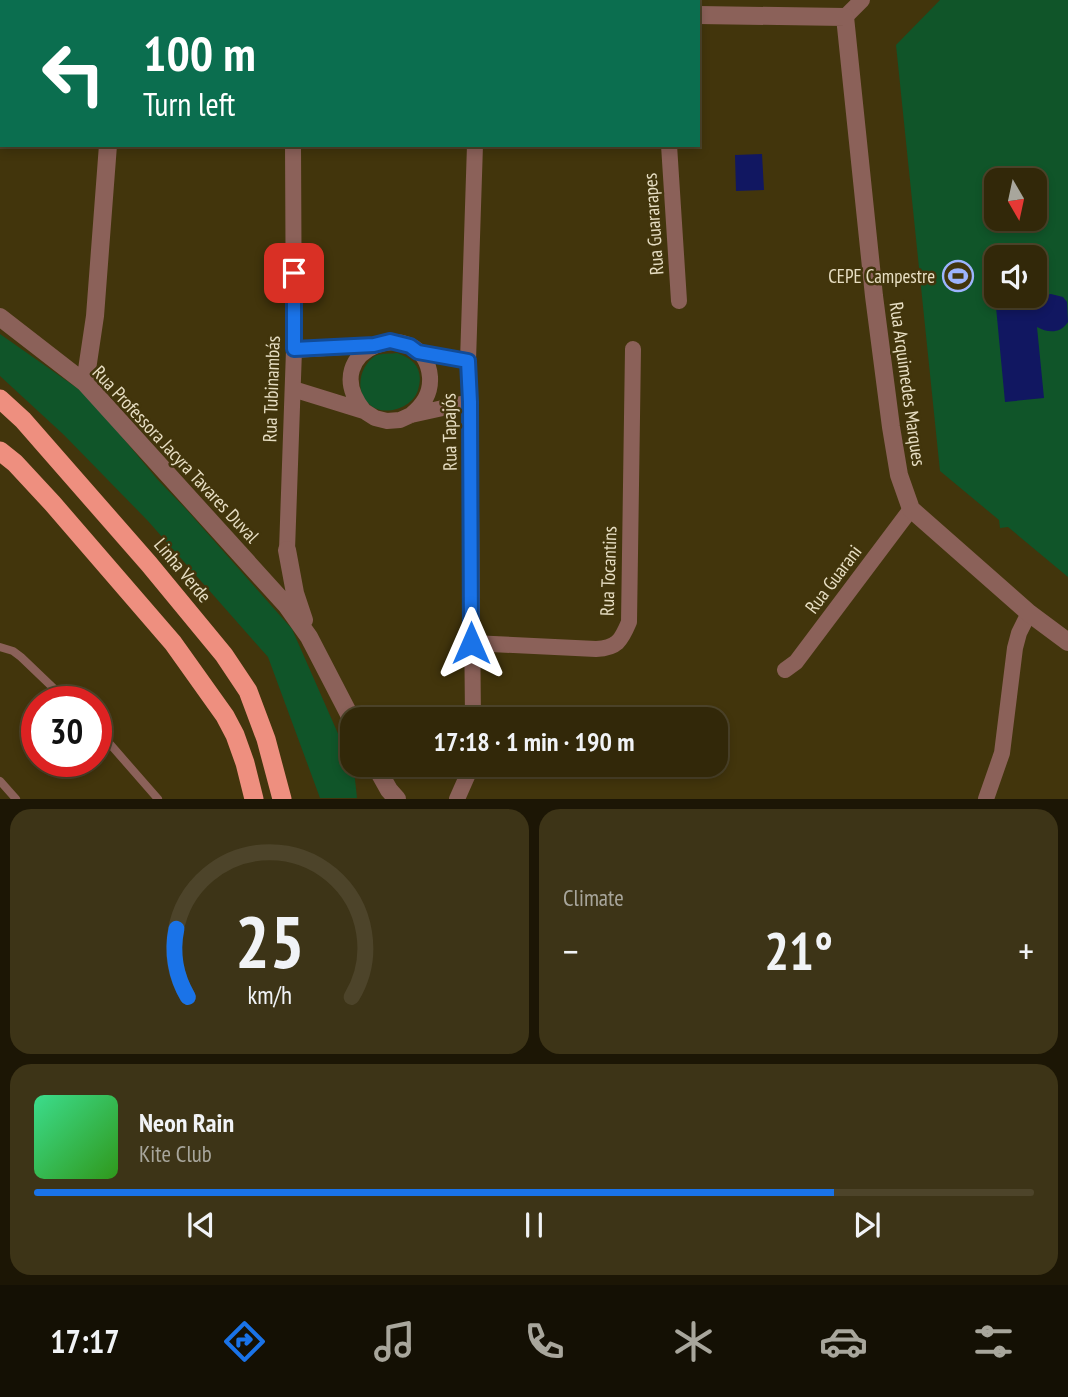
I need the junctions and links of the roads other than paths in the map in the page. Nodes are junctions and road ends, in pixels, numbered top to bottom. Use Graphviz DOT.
graph roads {
  1 [pos="862,0"];
  2 [pos="700,15"];
  3 [pos="845,17"];
  4 [pos="108,147"];
  5 [pos="293,147"];
  6 [pos="475,147"];
  7 [pos="669,147"];
  8 [pos="679,301"];
  9 [pos="0,317"];
  10 [pos="374,345"];
  11 [pos="294,349"];
  12 [pos="634,349"];
  13 [pos="418,352"];
  14 [pos="468,361"];
  15 [pos="85,383"];
  16 [pos="293,389"];
  17 [pos="0,400"];
  18 [pos="470,402"];
  19 [pos="365,411"];
  20 [pos="411,415"];
  21 [pos="0,451"];
  22 [pos="911,509"];
  23 [pos="287,550"];
  24 [pos="254,570"];
  25 [pos="1029,613"];
  26 [pos="309,637"];
  27 [pos="1068,642"];
  28 [pos="471,643"];
  29 [pos="0,648"];
  30 [pos="785,670"];
  31 [pos="51,686"];
  32 [pos="345,707"];
  33 [pos="473,707"];
  34 [pos="112,746"];
  35 [pos="382,777"];
  36 [pos="467,777"];
  37 [pos="0,782"];
  38 [pos="16,799"];
  39 [pos="158,799"];
  40 [pos="254,799"];
  41 [pos="282,799"];
  42 [pos="397,799"];
  43 [pos="457,799"];
  44 [pos="986,799"];
  1 -- 3 [label="street"];
  2 -- 3 [label="street"];
  3 -- 22 [label="street, Rua Arquimedes Marques"];
  4 -- 15 [label="street"];
  5 -- 11 [label="street, Rua Tubinambás"];
  6 -- 14 [label="street, Rua Tapajós"];
  7 -- 8 [label="street, Rua Guararapes"];
  9 -- 15 [label="street, Rua Professora Jacyra Tavares Duval"];
  10 -- 11 [label="street"];
  10 -- 13 [label="street"];
  10 -- 19 [label="street"];
  11 -- 16 [label="street, Rua Tubinambás"];
  12 -- 28 [label="street, Rua Tocantins"];
  13 -- 14 [label="street"];
  13 -- 20 [label="street"];
  14 -- 18 [label="street, Rua Tapajós"];
  15 -- 24 [label="street, Rua Professora Jacyra Tavares Duval"];
  16 -- 19 [label="street"];
  16 -- 23 [label="street, Rua Tubinambás"];
  17 -- 41 [label="highway, Linha Verde"];
  18 -- 20 [label="street"];
  18 -- 28 [label="street, Rua Tapajós"];
  19 -- 20 [label="street"];
  21 -- 40 [label="highway"];
  22 -- 25 [label="street, Rua Arquimedes Marques"];
  22 -- 30 [label="street, Rua Guarani"];
  23 -- 24 [label="street, Rua Professora Jacyra Tavares Duval"];
  23 -- 26 [label="street, Rua Professora Jacyra Tavares Duval"];
  24 -- 26 [label="street, Rua Professora Jacyra Tavares Duval"];
  25 -- 27 [label="street, Rua Arquimedes Marques"];
  25 -- 44 [label="street"];
  26 -- 32 [label="street, Rua Professora Jacyra Tavares Duval"];
  28 -- 33 [label="street, Rua Tapajós"];
  29 -- 31 [label="lane"];
  34 -- 39 [label="lane"];
  35 -- 42 [label="street"];
  36 -- 43 [label="street"];
  37 -- 38 [label="lane"];
}
